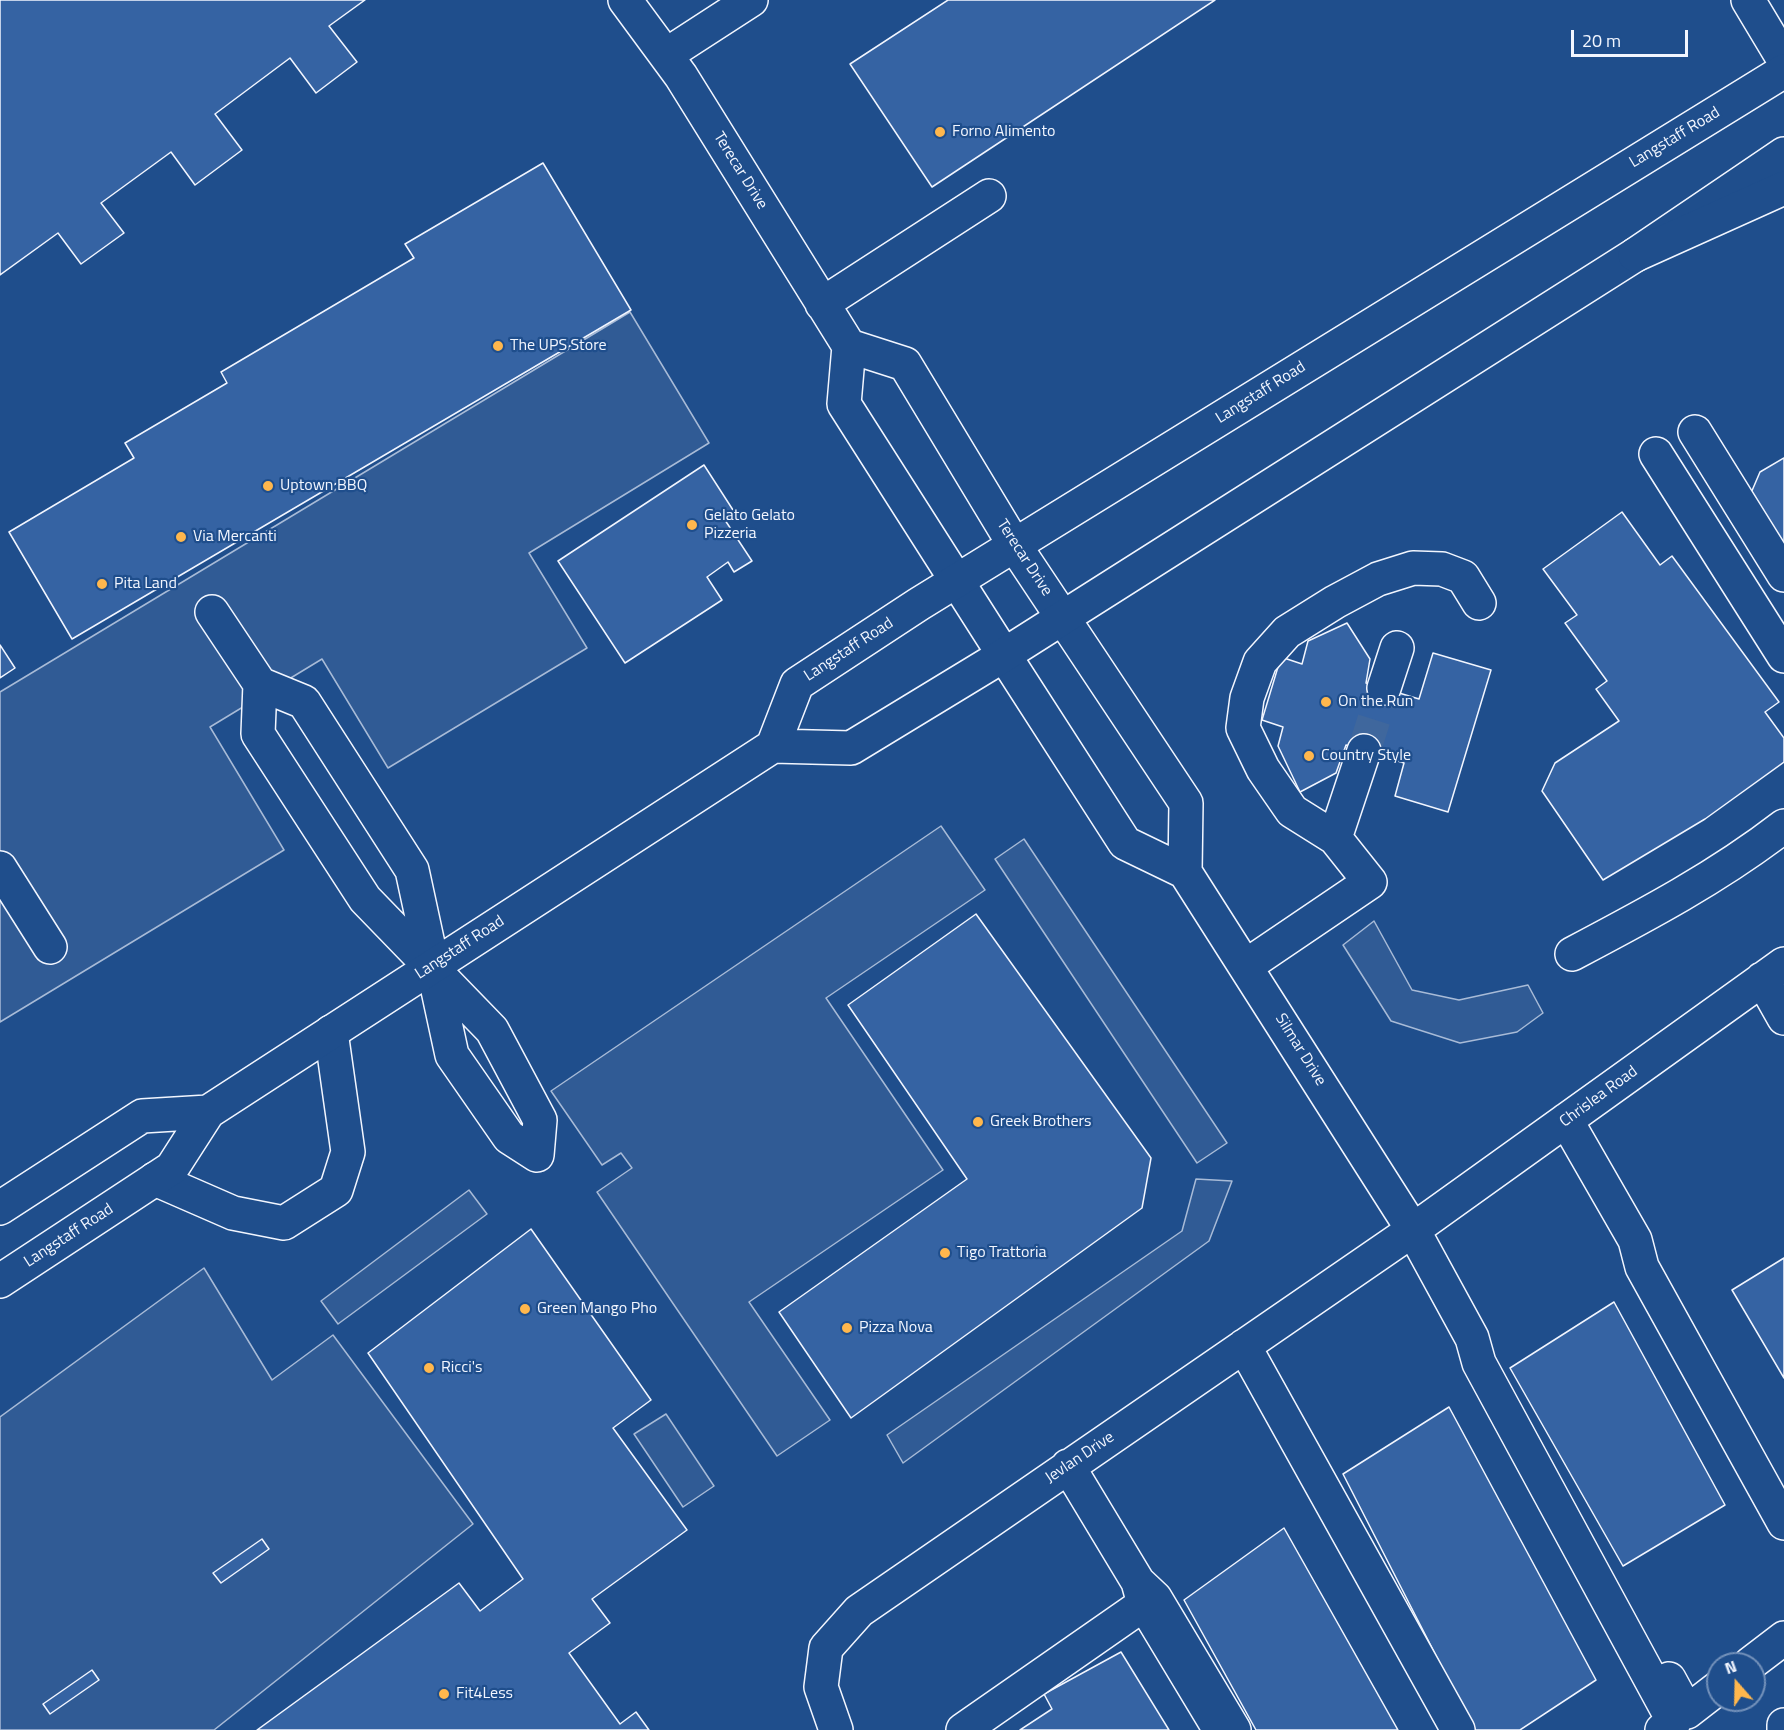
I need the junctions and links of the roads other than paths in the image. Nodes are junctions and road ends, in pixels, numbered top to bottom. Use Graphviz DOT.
graph roads {
  1 [pos="625,0"];
  2 [pos="751,0"];
  3 [pos="1748,0"];
  4 [pos="666,55"];
  5 [pos="1784,60"];
  6 [pos="1784,71"];
  7 [pos="1784,154"];
  8 [pos="1784,188"];
  9 [pos="989,196"];
  10 [pos="1635,255"];
  11 [pos="822,304"];
  12 [pos="849,346"];
  13 [pos="1695,432"];
  14 [pos="1656,454"];
  15 [pos="1015,546"];
  16 [pos="1784,575"];
  17 [pos="1472,579"];
  18 [pos="957,582"];
  19 [pos="212,612"];
  20 [pos="1063,617"];
  21 [pos="1397,648"];
  22 [pos="1004,655"];
  23 [pos="1784,656"];
  24 [pos="260,684"];
  25 [pos="1384,688"];
  26 [pos="773,746"];
  27 [pos="1364,751"];
  28 [pos="1784,826"];
  29 [pos="1335,838"];
  30 [pos="0,868"];
  31 [pos="1185,872"];
  32 [pos="50,947"];
  33 [pos="1572,954"];
  34 [pos="431,966"];
  35 [pos="1246,966"];
  36 [pos="1773,971"];
  37 [pos="1784,1018"];
  38 [pos="331,1032"];
  39 [pos="208,1112"];
  40 [pos="1566,1120"];
  41 [pos="155,1179"];
  42 [pos="0,1208"];
  43 [pos="1413,1230"];
  44 [pos="0,1281"];
  45 [pos="1472,1338"];
  46 [pos="1244,1346"];
  47 [pos="1068,1466"];
  48 [pos="1784,1523"];
  49 [pos="1141,1593"];
  50 [pos="1784,1638"];
  51 [pos="1766,1652"];
  52 [pos="1706,1697"];
  53 [pos="836,1730"];
  54 [pos="963,1730"];
  55 [pos="1220,1730"];
  56 [pos="1234,1730"];
  57 [pos="1458,1730"];
  58 [pos="1662,1730"];
  1 -- 4 [label="main road, Terecar Drive"];
  2 -- 4 [label="main road"];
  3 -- 5 [label="main road"];
  4 -- 11 [label="main road, Terecar Drive"];
  6 -- 15 [label="main road, Langstaff Road"];
  7 -- 10 [label="main road"];
  8 -- 10 [label="main road"];
  9 -- 11 [label="main road"];
  10 -- 20 [label="main road"];
  11 -- 12 [label="main road, Terecar Drive"];
  12 -- 15 [label="main road, Terecar Drive"];
  12 -- 18 [label="main road"];
  13 -- 16 [label="main road"];
  14 -- 23 [label="main road"];
  15 -- 18 [label="main road, Langstaff Road"];
  15 -- 20 [label="main road, Terecar Drive"];
  17 -- 29 [label="main road"];
  18 -- 22 [label="main road"];
  18 -- 26 [label="main road, Langstaff Road"];
  19 -- 24 [label="main road"];
  20 -- 22 [label="main road"];
  20 -- 31 [label="main road"];
  21 -- 25 [label="main road"];
  22 -- 26 [label="main road"];
  22 -- 31 [label="main road"];
  24 -- 34 [label="main road"];
  24 -- 34 [label="main road"];
  26 -- 34 [label="main road, Langstaff Road"];
  27 -- 29 [label="main road"];
  28 -- 33 [label="main road"];
  29 -- 35 [label="main road"];
  30 -- 32 [label="main road"];
  31 -- 35 [label="main road, Silmar Drive"];
  34 -- 34 [label="main road"];
  34 -- 38 [label="main road, Langstaff Road"];
  35 -- 43 [label="main road, Silmar Drive"];
  36 -- 37 [label="main road"];
  36 -- 40 [label="main road, Chrislea Road"];
  38 -- 39 [label="main road, Langstaff Road"];
  38 -- 41 [label="main road"];
  39 -- 41 [label="main road, Langstaff Road"];
  39 -- 42 [label="main road, Langstaff Road"];
  40 -- 43 [label="main road, Chrislea Road"];
  40 -- 48 [label="main road"];
  41 -- 44 [label="main road, Langstaff Road"];
  43 -- 45 [label="main road, Silmar Drive"];
  43 -- 46 [label="main road, Jevlan Drive"];
  45 -- 52 [label="main road"];
  45 -- 58 [label="main road"];
  46 -- 47 [label="main road, Jevlan Drive"];
  46 -- 57 [label="main road"];
  47 -- 49 [label="main road"];
  47 -- 53 [label="main road, Jevlan Drive"];
  49 -- 54 [label="main road"];
  49 -- 55 [label="main road"];
  49 -- 56 [label="main road"];
  50 -- 51 [label="main road"];
}
